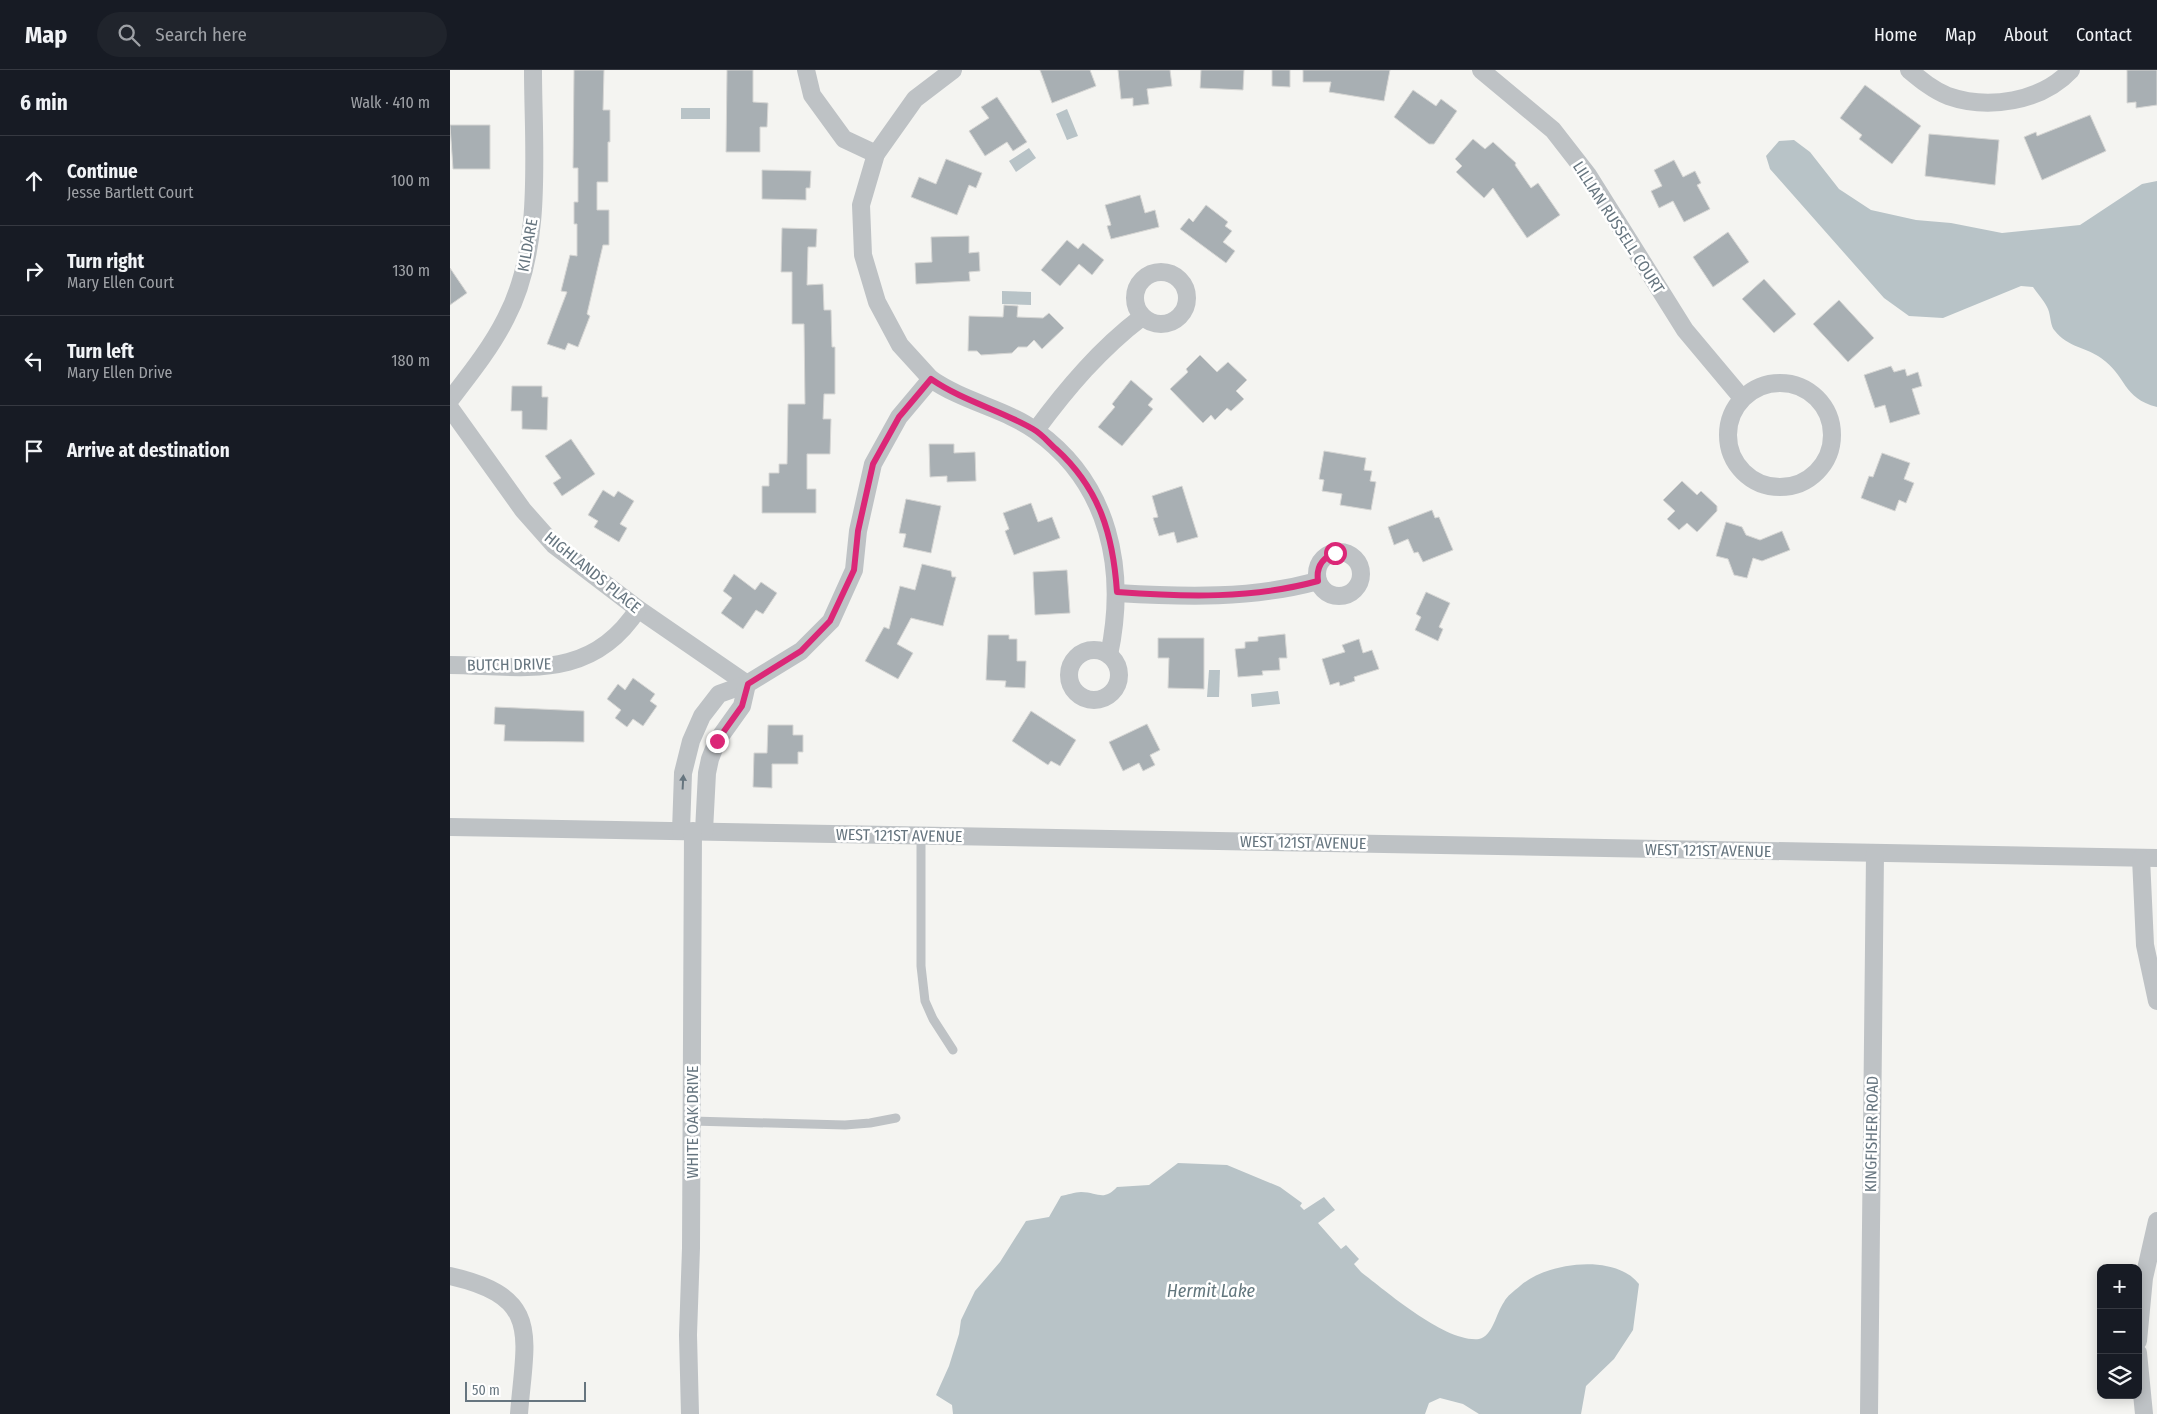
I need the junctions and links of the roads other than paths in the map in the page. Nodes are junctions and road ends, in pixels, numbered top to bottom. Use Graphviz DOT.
graph roads {
  1 [pos="533,70"];
  2 [pos="806,70"];
  3 [pos="953,70"];
  4 [pos="1481,70"];
  5 [pos="1909,70"];
  6 [pos="2071,70"];
  7 [pos="876,154"];
  8 [pos="1142,317"];
  9 [pos="931,379"];
  10 [pos="1742,398"];
  11 [pos="450,400"];
  12 [pos="450,408"];
  13 [pos="1036,430"];
  14 [pos="1318,581"];
  15 [pos="1117,592"];
  16 [pos="638,609"];
  17 [pos="1109,656"];
  18 [pos="450,665"];
  19 [pos="748,684"];
  20 [pos="450,827"];
  21 [pos="693,831"];
  22 [pos="921,835"];
  23 [pos="1875,854"];
  24 [pos="2149,858"];
  25 [pos="2157,1001"];
  26 [pos="953,1050"];
  27 [pos="896,1118"];
  28 [pos="692,1121"];
  29 [pos="2157,1221"];
  30 [pos="450,1276"];
  31 [pos="2141,1309"];
  32 [pos="2138,1354"];
  33 [pos="519,1414"];
  34 [pos="690,1414"];
  35 [pos="1869,1414"];
  36 [pos="2144,1414"];
  1 -- 11 [label="street, KILDARE"];
  2 -- 7 [label="street"];
  3 -- 7 [label="street"];
  4 -- 10 [label="street, LILLIAN RUSSELL COURT"];
  5 -- 6 [label="street"];
  7 -- 9 [label="street"];
  8 -- 13 [label="street"];
  9 -- 13 [label="street"];
  9 -- 19 [label="street"];
  10 -- 10 [label="street"];
  12 -- 16 [label="street, HIGHLANDS PLACE"];
  13 -- 15 [label="street"];
  14 -- 15 [label="street"];
  15 -- 17 [label="street"];
  16 -- 18 [label="street, BUTCH DRIVE"];
  16 -- 19 [label="street, HIGHLANDS PLACE"];
  19 -- 21 [label="street"];
  21 -- 19 [label="street, one-way"];
  20 -- 21 [label="street, WEST 121ST AVENUE"];
  21 -- 22 [label="street, WEST 121ST AVENUE"];
  21 -- 28 [label="street, WHITE OAK DRIVE"];
  22 -- 23 [label="street, WEST 121ST AVENUE"];
  22 -- 26 [label="lane"];
  23 -- 24 [label="street, WEST 121ST AVENUE"];
  23 -- 35 [label="street, KINGFISHER ROAD"];
  24 -- 25 [label="street"];
  27 -- 28 [label="lane"];
  28 -- 34 [label="street, WHITE OAK DRIVE"];
  29 -- 31 [label="street"];
  30 -- 33 [label="street"];
  32 -- 36 [label="street"];
}
